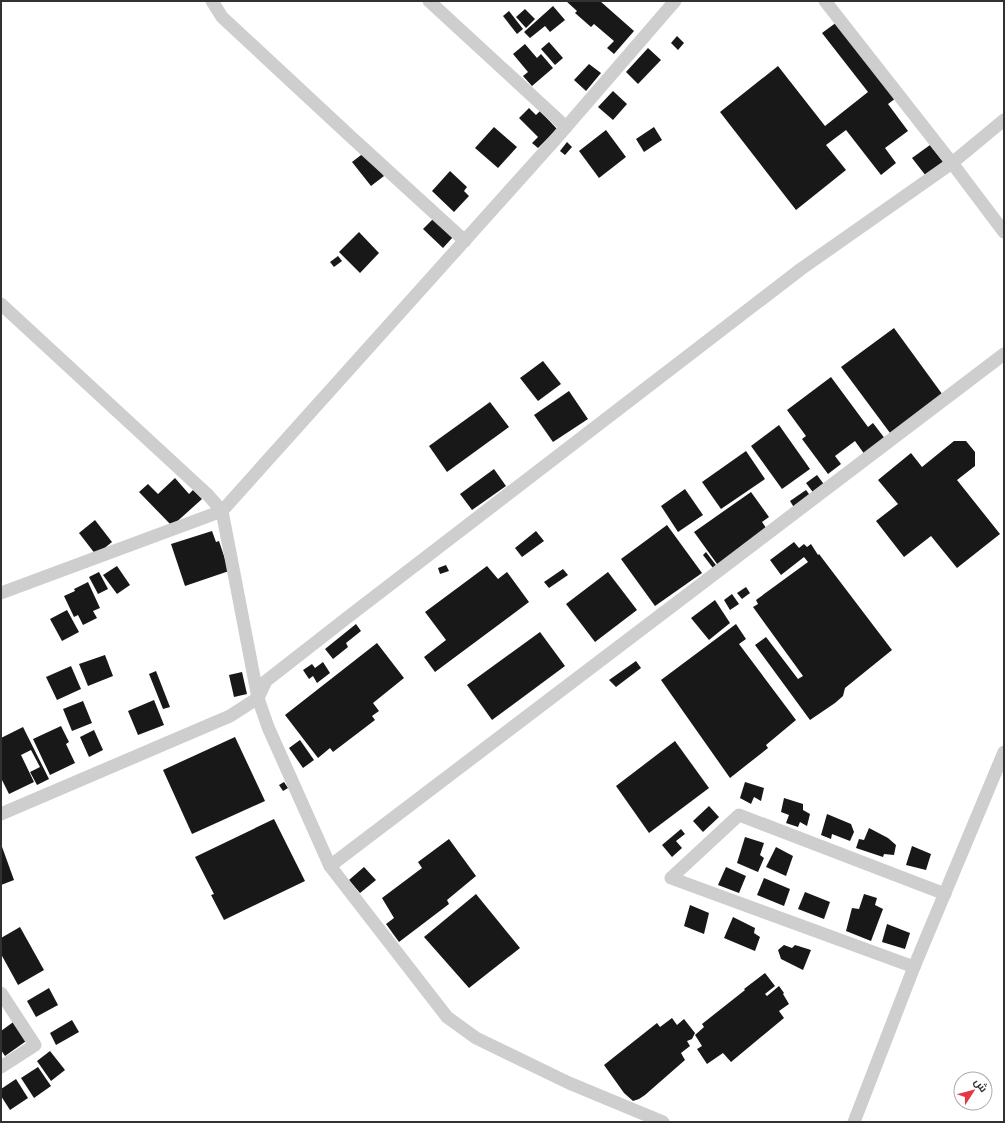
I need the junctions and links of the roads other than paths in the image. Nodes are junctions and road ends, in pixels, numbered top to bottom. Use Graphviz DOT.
graph roads {
  1 [pos="212,1"];
  2 [pos="429,1"];
  3 [pos="675,1"];
  4 [pos="825,1"];
  5 [pos="1004,120"];
  6 [pos="566,127"];
  7 [pos="952,163"];
  8 [pos="1004,232"];
  9 [pos="464,241"];
  10 [pos="1,304"];
  11 [pos="1004,354"];
  12 [pos="222,511"];
  13 [pos="1,593"];
  14 [pos="258,698"];
  15 [pos="1004,752"];
  16 [pos="1,814"];
  17 [pos="330,866"];
  18 [pos="945,894"];
  19 [pos="914,967"];
  20 [pos="1,993"];
  21 [pos="1,1067"];
  22 [pos="663,1122"];
  23 [pos="854,1122"];
  1 -- 9 [label="street"];
  2 -- 6 [label="street"];
  3 -- 6 [label="street"];
  4 -- 7 [label="street"];
  5 -- 7 [label="street"];
  6 -- 9 [label="street"];
  7 -- 8 [label="street"];
  7 -- 14 [label="street"];
  9 -- 12 [label="street"];
  10 -- 12 [label="street"];
  11 -- 17 [label="street"];
  12 -- 13 [label="street"];
  12 -- 14 [label="street"];
  14 -- 16 [label="street"];
  14 -- 17 [label="street"];
  15 -- 18 [label="street"];
  17 -- 22 [label="street"];
  18 -- 19 [label="street"];
  18 -- 19 [label="street"];
  19 -- 23 [label="street"];
  20 -- 21 [label="street"];
}
